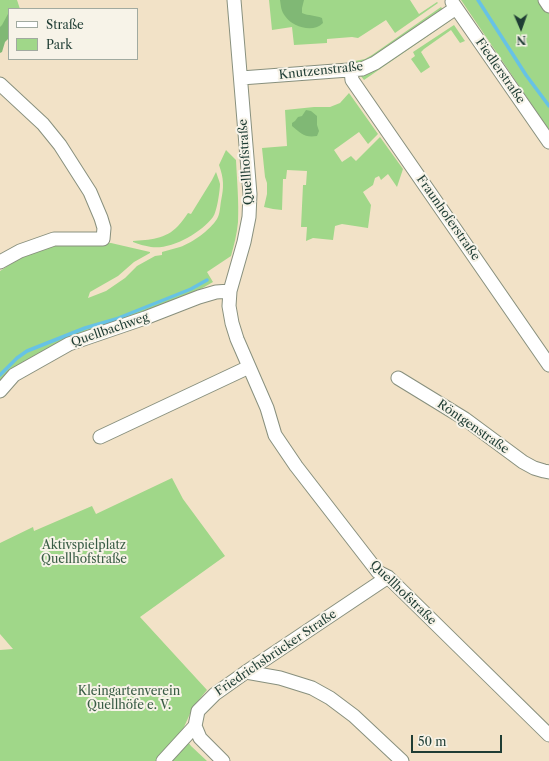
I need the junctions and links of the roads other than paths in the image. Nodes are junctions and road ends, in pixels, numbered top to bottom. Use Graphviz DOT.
graph roads {
  1 [pos="234,0"];
  2 [pos="545,0"];
  3 [pos="453,4"];
  4 [pos="549,6"];
  5 [pos="351,70"];
  6 [pos="241,78"];
  7 [pos="0,84"];
  8 [pos="549,142"];
  9 [pos="0,262"];
  10 [pos="230,291"];
  11 [pos="549,365"];
  12 [pos="248,367"];
  13 [pos="398,378"];
  14 [pos="0,391"];
  15 [pos="100,437"];
  16 [pos="549,472"];
  17 [pos="388,577"];
  18 [pos="246,672"];
  19 [pos="195,726"];
  20 [pos="549,735"];
  21 [pos="163,761"];
  22 [pos="223,761"];
  23 [pos="402,761"];
  1 -- 6 [label="street, Quellhofstraße"];
  2 -- 4 [label="street"];
  3 -- 5 [label="street, Knutzenstraße"];
  3 -- 8 [label="street, Fiedlerstraße"];
  5 -- 6 [label="street, Knutzenstraße"];
  5 -- 11 [label="street, Fraunhoferstraße"];
  6 -- 10 [label="street, Quellhofstraße"];
  7 -- 9 [label="street"];
  10 -- 12 [label="street, Quellhofstraße"];
  10 -- 14 [label="street, Quellbachweg"];
  12 -- 15 [label="street"];
  12 -- 17 [label="street, Quellhofstraße"];
  13 -- 16 [label="street, Röntgenstraße"];
  17 -- 18 [label="street, Friedrichsbrücker Straße"];
  17 -- 20 [label="street, Quellhofstraße"];
  18 -- 19 [label="street, Friedrichsbrücker Straße"];
  18 -- 23 [label="street"];
  19 -- 21 [label="street, Friedrichsbrücker Straße"];
  19 -- 22 [label="street"];
}
